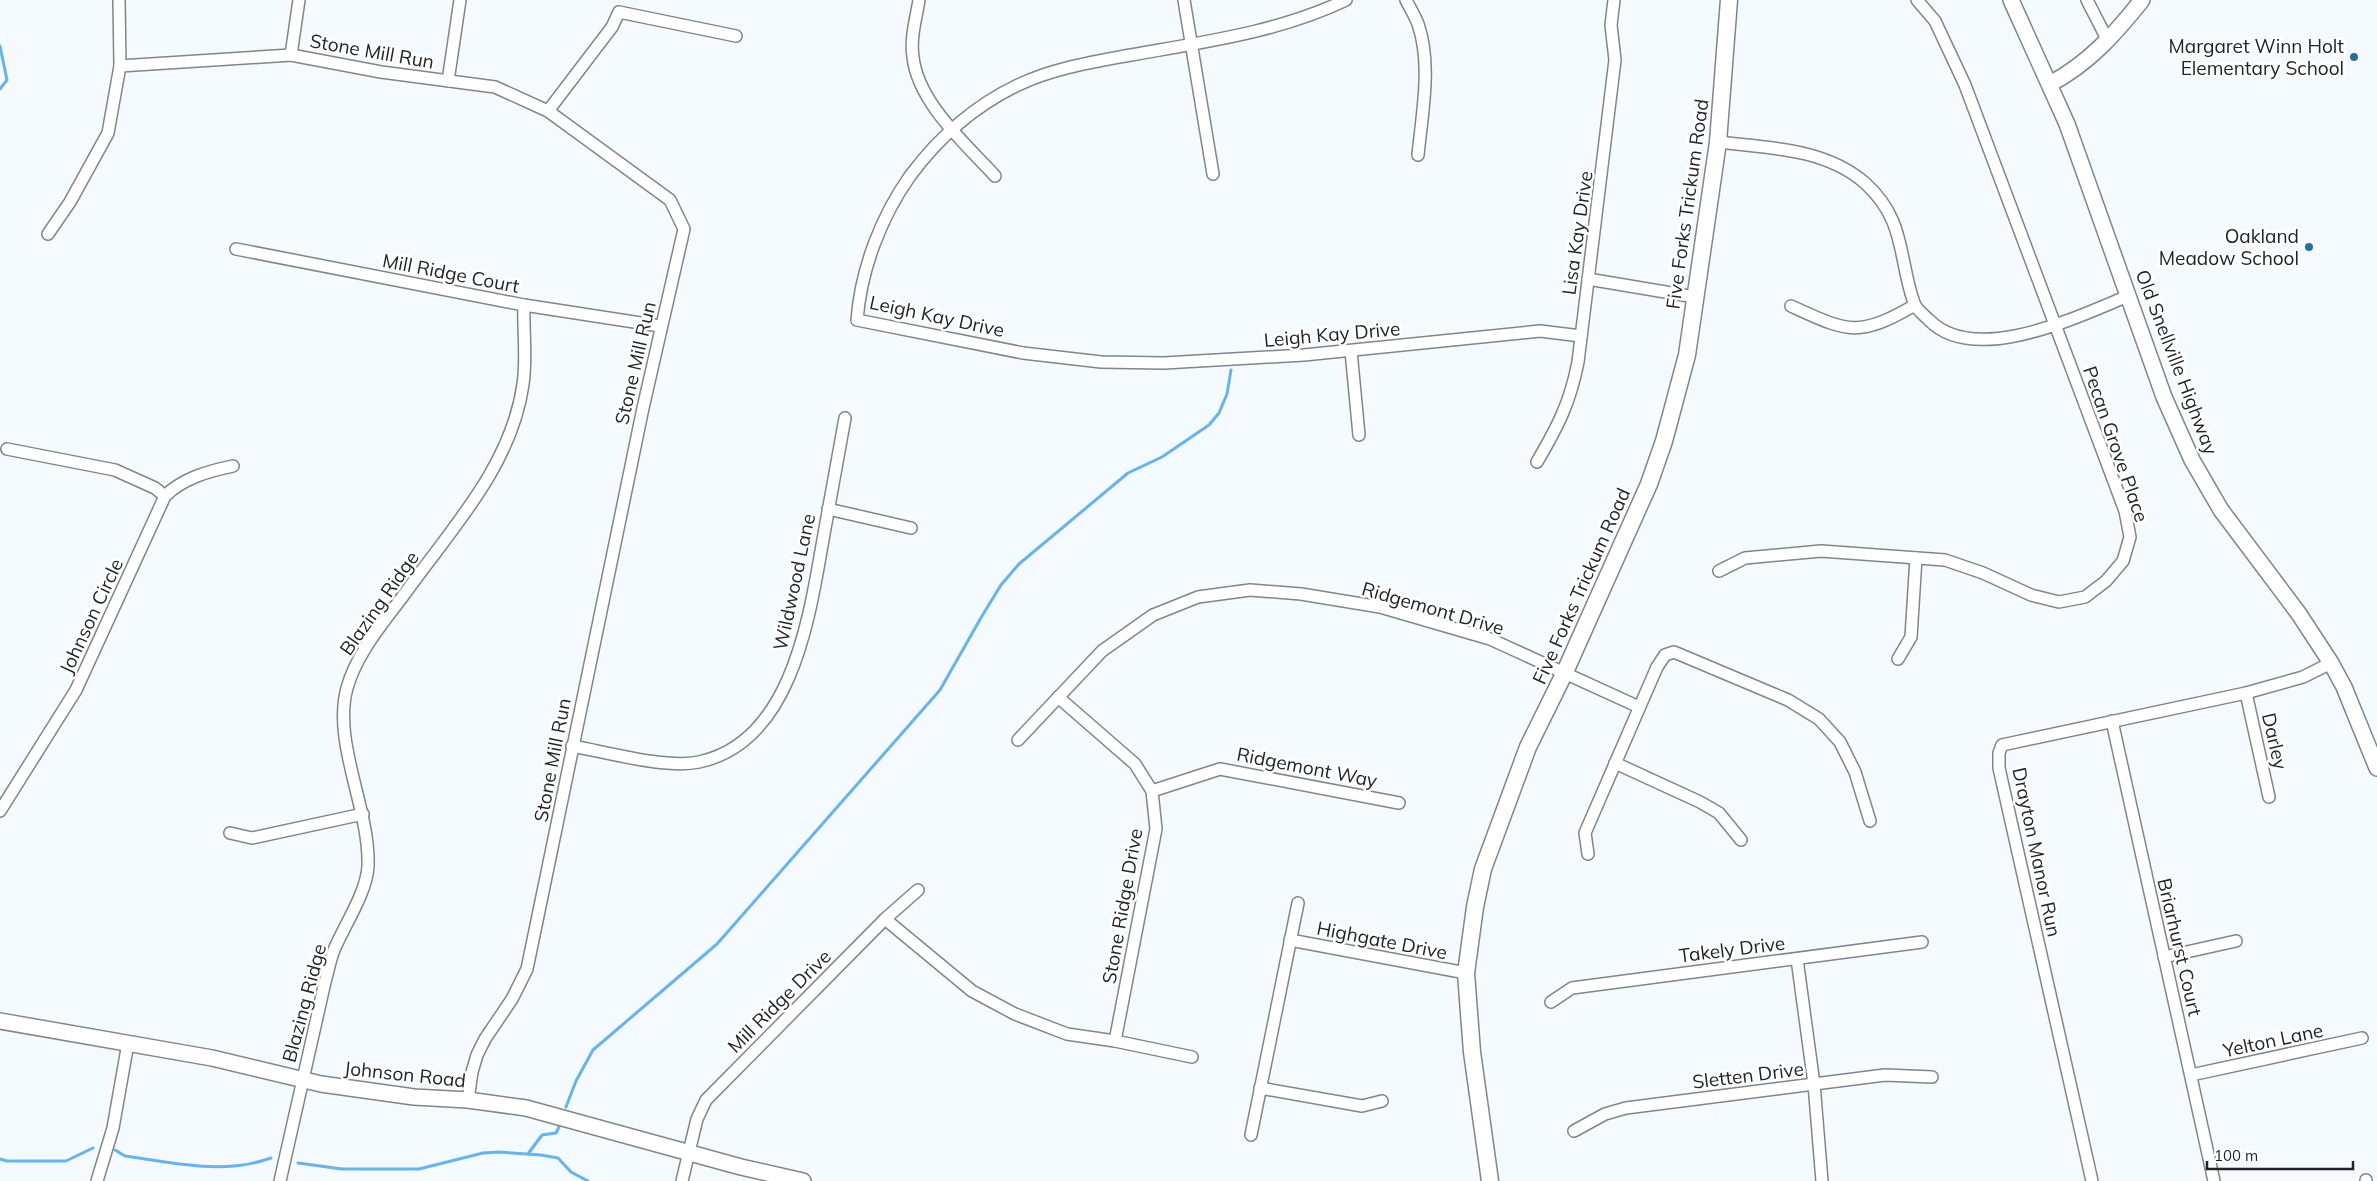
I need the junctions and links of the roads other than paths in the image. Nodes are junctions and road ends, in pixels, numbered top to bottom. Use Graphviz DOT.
graph roads {
  1 [pos="119,0"];
  2 [pos="299,0"];
  3 [pos="460,0"];
  4 [pos="919,0"];
  5 [pos="1184,0"];
  6 [pos="1346,0"];
  7 [pos="1406,0"];
  8 [pos="1614,0"];
  9 [pos="1728,0"];
  10 [pos="1917,0"];
  11 [pos="2011,0"];
  12 [pos="2087,0"];
  13 [pos="2142,0"];
  14 [pos="736,36"];
  15 [pos="2108,41"];
  16 [pos="1192,44"];
  17 [pos="290,55"];
  18 [pos="120,66"];
  19 [pos="448,81"];
  20 [pos="2050,84"];
  21 [pos="548,111"];
  22 [pos="952,128"];
  23 [pos="1718,142"];
  24 [pos="1418,155"];
  25 [pos="1213,174"];
  26 [pos="995,176"];
  27 [pos="48,234"];
  28 [pos="236,249"];
  29 [pos="1588,279"];
  30 [pos="2128,296"];
  31 [pos="1695,297"];
  32 [pos="524,305"];
  33 [pos="1915,305"];
  34 [pos="1790,306"];
  35 [pos="660,326"];
  36 [pos="2056,326"];
  37 [pos="1581,336"];
  38 [pos="1351,351"];
  39 [pos="845,418"];
  40 [pos="1359,435"];
  41 [pos="7,449"];
  42 [pos="1537,462"];
  43 [pos="233,466"];
  44 [pos="165,496"];
  45 [pos="828,509"];
  46 [pos="911,528"];
  47 [pos="1916,558"];
  48 [pos="1719,571"];
  49 [pos="1898,659"];
  50 [pos="2331,663"];
  51 [pos="1564,674"];
  52 [pos="2246,693"];
  53 [pos="1058,697"];
  54 [pos="1639,707"];
  55 [pos="2112,721"];
  56 [pos="1018,740"];
  57 [pos="572,746"];
  58 [pos="1615,763"];
  59 [pos="2377,768"];
  60 [pos="1152,791"];
  61 [pos="2269,797"];
  62 [pos="1399,802"];
  63 [pos="0,811"];
  64 [pos="363,814"];
  65 [pos="1870,821"];
  66 [pos="230,833"];
  67 [pos="1741,840"];
  68 [pos="1588,854"];
  69 [pos="918,890"];
  70 [pos="1298,903"];
  71 [pos="885,919"];
  72 [pos="1290,940"];
  73 [pos="2236,941"];
  74 [pos="1922,942"];
  75 [pos="2164,957"];
  76 [pos="1797,959"];
  77 [pos="1466,974"];
  78 [pos="1551,1002"];
  79 [pos="0,1021"];
  80 [pos="2362,1038"];
  81 [pos="1115,1041"];
  82 [pos="128,1043"];
  83 [pos="1192,1057"];
  84 [pos="2191,1075"];
  85 [pos="1932,1077"];
  86 [pos="302,1080"];
  87 [pos="1814,1084"];
  88 [pos="1260,1088"];
  89 [pos="468,1100"];
  90 [pos="1382,1101"];
  91 [pos="1574,1131"];
  92 [pos="1250,1134"];
  93 [pos="689,1152"];
  94 [pos="97,1181"];
  95 [pos="280,1181"];
  96 [pos="682,1181"];
  97 [pos="803,1181"];
  98 [pos="1490,1181"];
  99 [pos="1822,1181"];
  100 [pos="2092,1181"];
  101 [pos="2214,1181"];
  1 -- 18 [label="street"];
  2 -- 17 [label="street"];
  3 -- 19 [label="street"];
  4 -- 22 [label="street"];
  5 -- 16 [label="street"];
  6 -- 16 [label="street, Leigh Kay Drive"];
  7 -- 24 [label="street"];
  8 -- 29 [label="street, Lisa Kay Drive"];
  9 -- 23 [label="main road, Five Forks Trickum Road"];
  10 -- 36 [label="street, Pecan Grove Place"];
  11 -- 20 [label="street, Old Snellville Highway"];
  12 -- 15 [label="street"];
  13 -- 15 [label="street"];
  14 -- 21 [label="street"];
  15 -- 20 [label="street"];
  16 -- 22 [label="street, Leigh Kay Drive"];
  16 -- 25 [label="street"];
  17 -- 18 [label="street, Stone Mill Run"];
  17 -- 19 [label="street, Stone Mill Run"];
  18 -- 27 [label="street"];
  19 -- 21 [label="street, Stone Mill Run"];
  20 -- 30 [label="street, Old Snellville Highway"];
  21 -- 35 [label="street, Stone Mill Run"];
  22 -- 26 [label="street"];
  22 -- 38 [label="street, Leigh Kay Drive"];
  23 -- 31 [label="main road, Five Forks Trickum Road"];
  23 -- 33 [label="street"];
  28 -- 32 [label="street, Mill Ridge Court"];
  29 -- 31 [label="street"];
  29 -- 37 [label="street, Lisa Kay Drive"];
  30 -- 36 [label="street"];
  30 -- 50 [label="street, Old Snellville Highway"];
  31 -- 51 [label="main road, Five Forks Trickum Road"];
  32 -- 35 [label="street, Mill Ridge Court"];
  32 -- 64 [label="street, Blazing Ridge"];
  33 -- 34 [label="street"];
  33 -- 36 [label="street"];
  35 -- 57 [label="street, Stone Mill Run"];
  36 -- 47 [label="street, Pecan Grove Place"];
  37 -- 38 [label="street, Leigh Kay Drive"];
  37 -- 42 [label="street, Lisa Kay Drive"];
  38 -- 40 [label="street"];
  39 -- 45 [label="street, Wildwood Lane"];
  41 -- 44 [label="street"];
  43 -- 44 [label="street"];
  44 -- 63 [label="street, Johnson Circle"];
  45 -- 46 [label="street"];
  45 -- 57 [label="street, Wildwood Lane"];
  47 -- 48 [label="street, Pecan Grove Place"];
  47 -- 49 [label="street"];
  50 -- 52 [label="street, Drayton Manor Run"];
  50 -- 59 [label="street, Old Snellville Highway"];
  51 -- 53 [label="street, Ridgemont Drive"];
  51 -- 54 [label="street, Ridgemont Drive"];
  51 -- 77 [label="main road, Five Forks Trickum Road"];
  52 -- 55 [label="street, Drayton Manor Run"];
  52 -- 61 [label="street, Darley"];
  53 -- 56 [label="street, Ridgemont Drive"];
  53 -- 60 [label="street, Stone Ridge Drive"];
  54 -- 58 [label="street"];
  54 -- 65 [label="street"];
  55 -- 75 [label="street, Briarhurst Court"];
  55 -- 100 [label="street, Drayton Manor Run"];
  57 -- 89 [label="street, Stone Mill Run"];
  58 -- 67 [label="street"];
  58 -- 68 [label="street"];
  60 -- 62 [label="street, Ridgemont Way"];
  60 -- 81 [label="street, Stone Ridge Drive"];
  64 -- 66 [label="street"];
  64 -- 86 [label="street, Blazing Ridge"];
  69 -- 71 [label="street, Mill Ridge Drive"];
  70 -- 72 [label="street"];
  71 -- 81 [label="street"];
  71 -- 93 [label="street, Mill Ridge Drive"];
  72 -- 77 [label="street, Highgate Drive"];
  72 -- 88 [label="street"];
  73 -- 75 [label="street"];
  74 -- 76 [label="street, Takely Drive"];
  75 -- 84 [label="street, Briarhurst Court"];
  76 -- 78 [label="street, Takely Drive"];
  76 -- 87 [label="street"];
  77 -- 98 [label="main road, Five Forks Trickum Road"];
  79 -- 82 [label="street, Johnson Road"];
  80 -- 84 [label="street, Yelton Lane"];
  81 -- 83 [label="street"];
  82 -- 86 [label="street, Johnson Road"];
  82 -- 94 [label="street"];
  84 -- 101 [label="street, Briarhurst Court"];
  85 -- 87 [label="street, Sletten Drive"];
  86 -- 89 [label="street, Johnson Road"];
  86 -- 95 [label="street, Blazing Ridge"];
  87 -- 91 [label="street, Sletten Drive"];
  87 -- 99 [label="street"];
  88 -- 90 [label="street"];
  88 -- 92 [label="street"];
  89 -- 93 [label="street, Johnson Road"];
  93 -- 96 [label="street, Mill Ridge Drive"];
  93 -- 97 [label="street, Johnson Road"];
}
